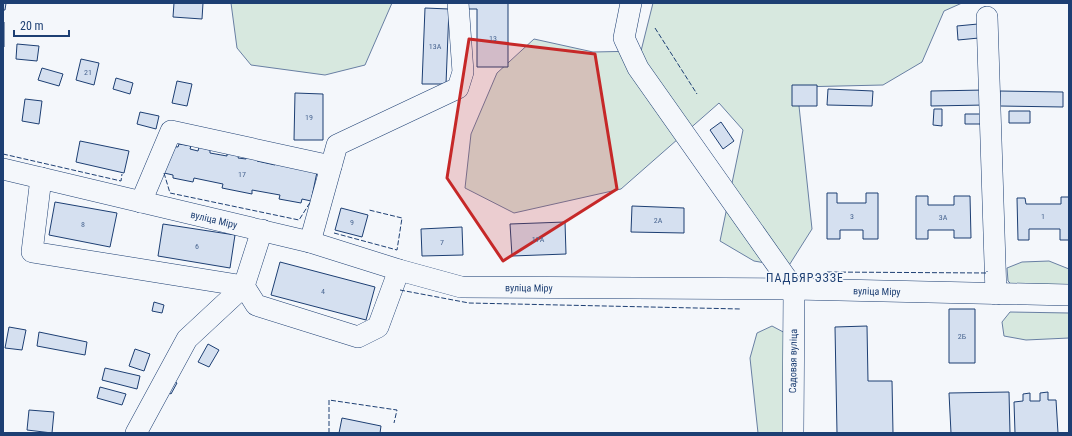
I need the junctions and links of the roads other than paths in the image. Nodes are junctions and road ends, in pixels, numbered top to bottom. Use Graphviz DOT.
graph roads {
  1 [pos="458,3"];
  2 [pos="631,3"];
  3 [pos="988,17"];
  4 [pos="331,166"];
  5 [pos="3,169"];
  6 [pos="42,178"];
  7 [pos="141,202"];
  8 [pos="262,230"];
  9 [pos="310,242"];
  10 [pos="398,270"];
  11 [pos="244,286"];
  12 [pos="794,289"];
  13 [pos="996,294"];
  14 [pos="1069,295"];
  15 [pos="136,433"];
  16 [pos="793,433"];
  1 -- 4 [label="street"];
  2 -- 12 [label="street"];
  3 -- 13 [label="street"];
  4 -- 7 [label="street"];
  4 -- 9 [label="street"];
  5 -- 6 [label="street, вуліца Міру"];
  6 -- 7 [label="street, вуліца Міру"];
  6 -- 11 [label="street"];
  7 -- 8 [label="street, вуліца Міру"];
  8 -- 9 [label="street, вуліца Міру"];
  8 -- 11 [label="street"];
  9 -- 10 [label="street, вуліца Міру"];
  10 -- 11 [label="street"];
  10 -- 12 [label="street, вуліца Міру"];
  11 -- 15 [label="street"];
  12 -- 13 [label="street, вуліца Міру"];
  12 -- 16 [label="street, Садовая вуліца"];
  13 -- 14 [label="street, вуліца Міру"];
}
